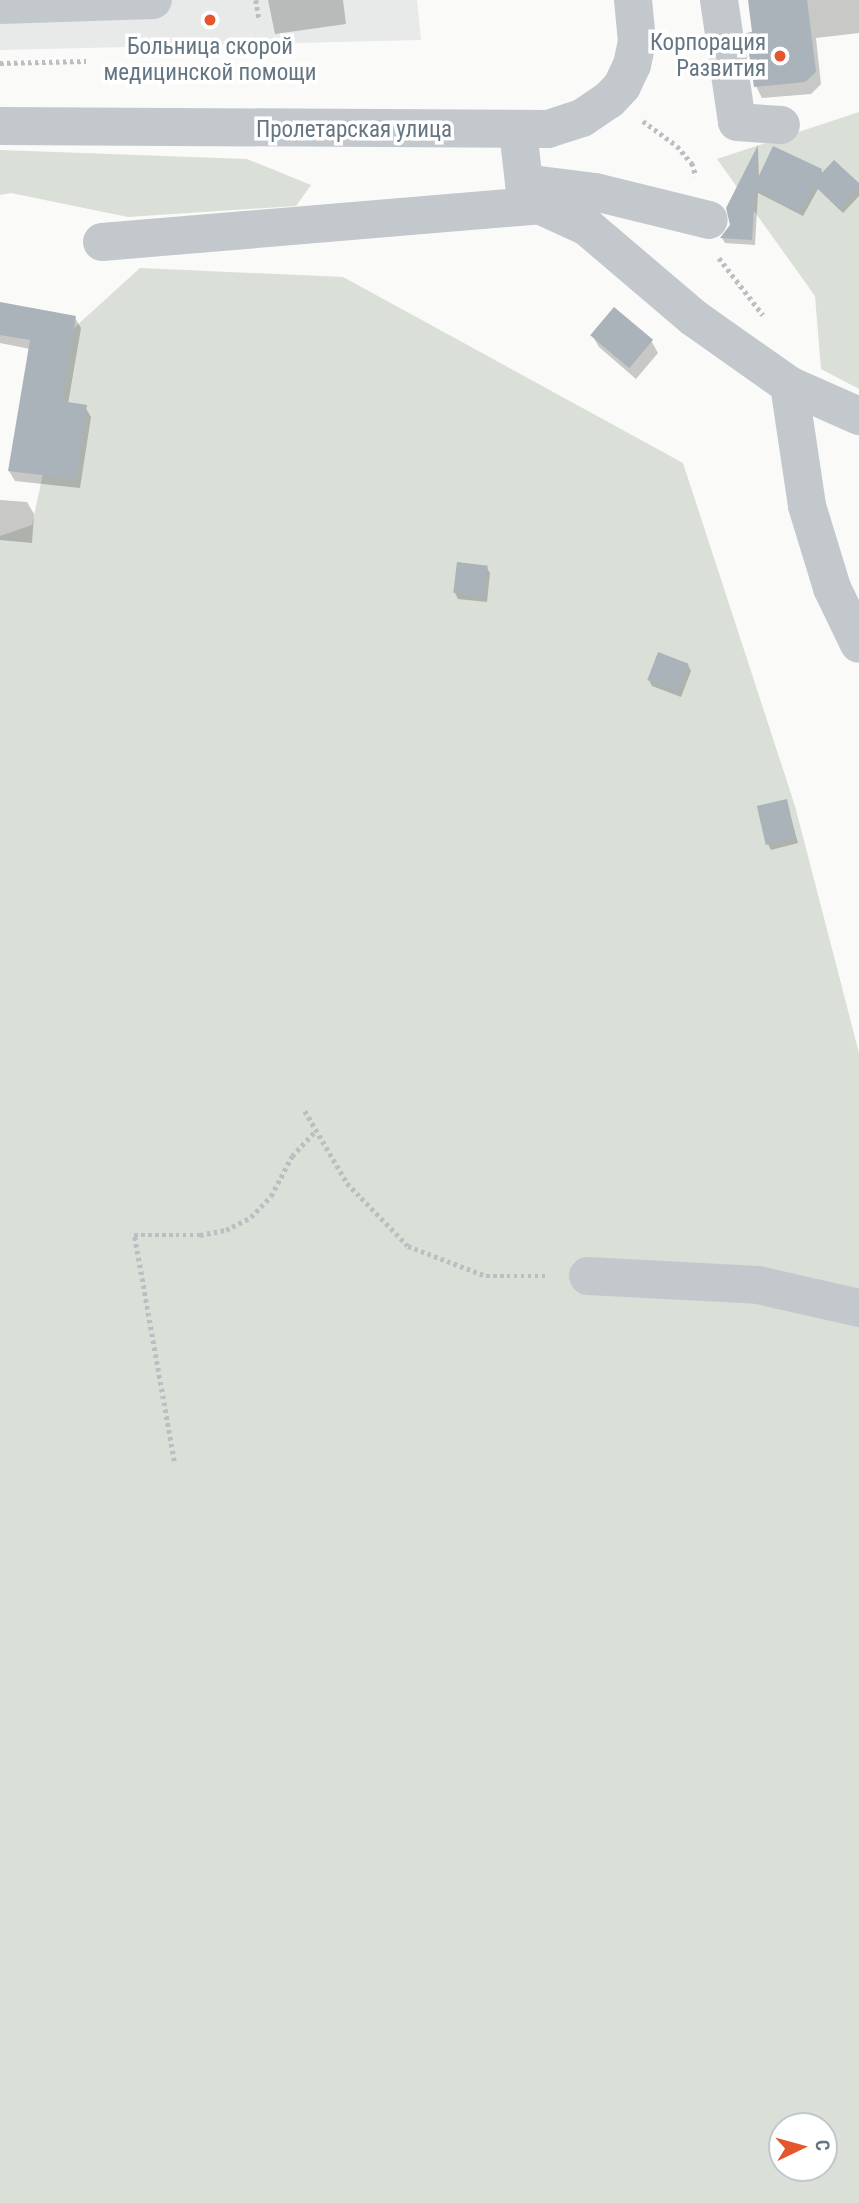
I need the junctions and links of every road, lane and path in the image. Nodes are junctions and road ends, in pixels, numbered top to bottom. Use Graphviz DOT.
graph roads {
  1 [pos="153,0"];
  2 [pos="257,0"];
  3 [pos="719,0"];
  4 [pos="0,5"];
  5 [pos="634,8"];
  6 [pos="259,19"];
  7 [pos="86,61"];
  8 [pos="0,62"];
  9 [pos="781,125"];
  10 [pos="0,127"];
  11 [pos="518,131"];
  12 [pos="532,194"];
  13 [pos="709,220"];
  14 [pos="102,242"];
  15 [pos="789,385"];
  16 [pos="859,416"];
  17 [pos="859,644"];
  18 [pos="305,1111"];
  19 [pos="316,1130"];
  20 [pos="588,1276"];
  21 [pos="859,1308"];
  22 [pos="174,1461"];
  1 -- 4 [label="street"];
  2 -- 6 [label="path"];
  3 -- 9 [label="street"];
  5 -- 11 [label="street, Пролетарская улица"];
  7 -- 8 [label="path"];
  10 -- 11 [label="street, Пролетарская улица"];
  11 -- 12 [label="street"];
  12 -- 13 [label="street"];
  12 -- 14 [label="street"];
  12 -- 15 [label="street"];
  15 -- 16 [label="street"];
  15 -- 17 [label="street"];
  18 -- 19 [label="path"];
  19 -- 20 [label="path"];
  19 -- 22 [label="path"];
  20 -- 21 [label="street"];
}
